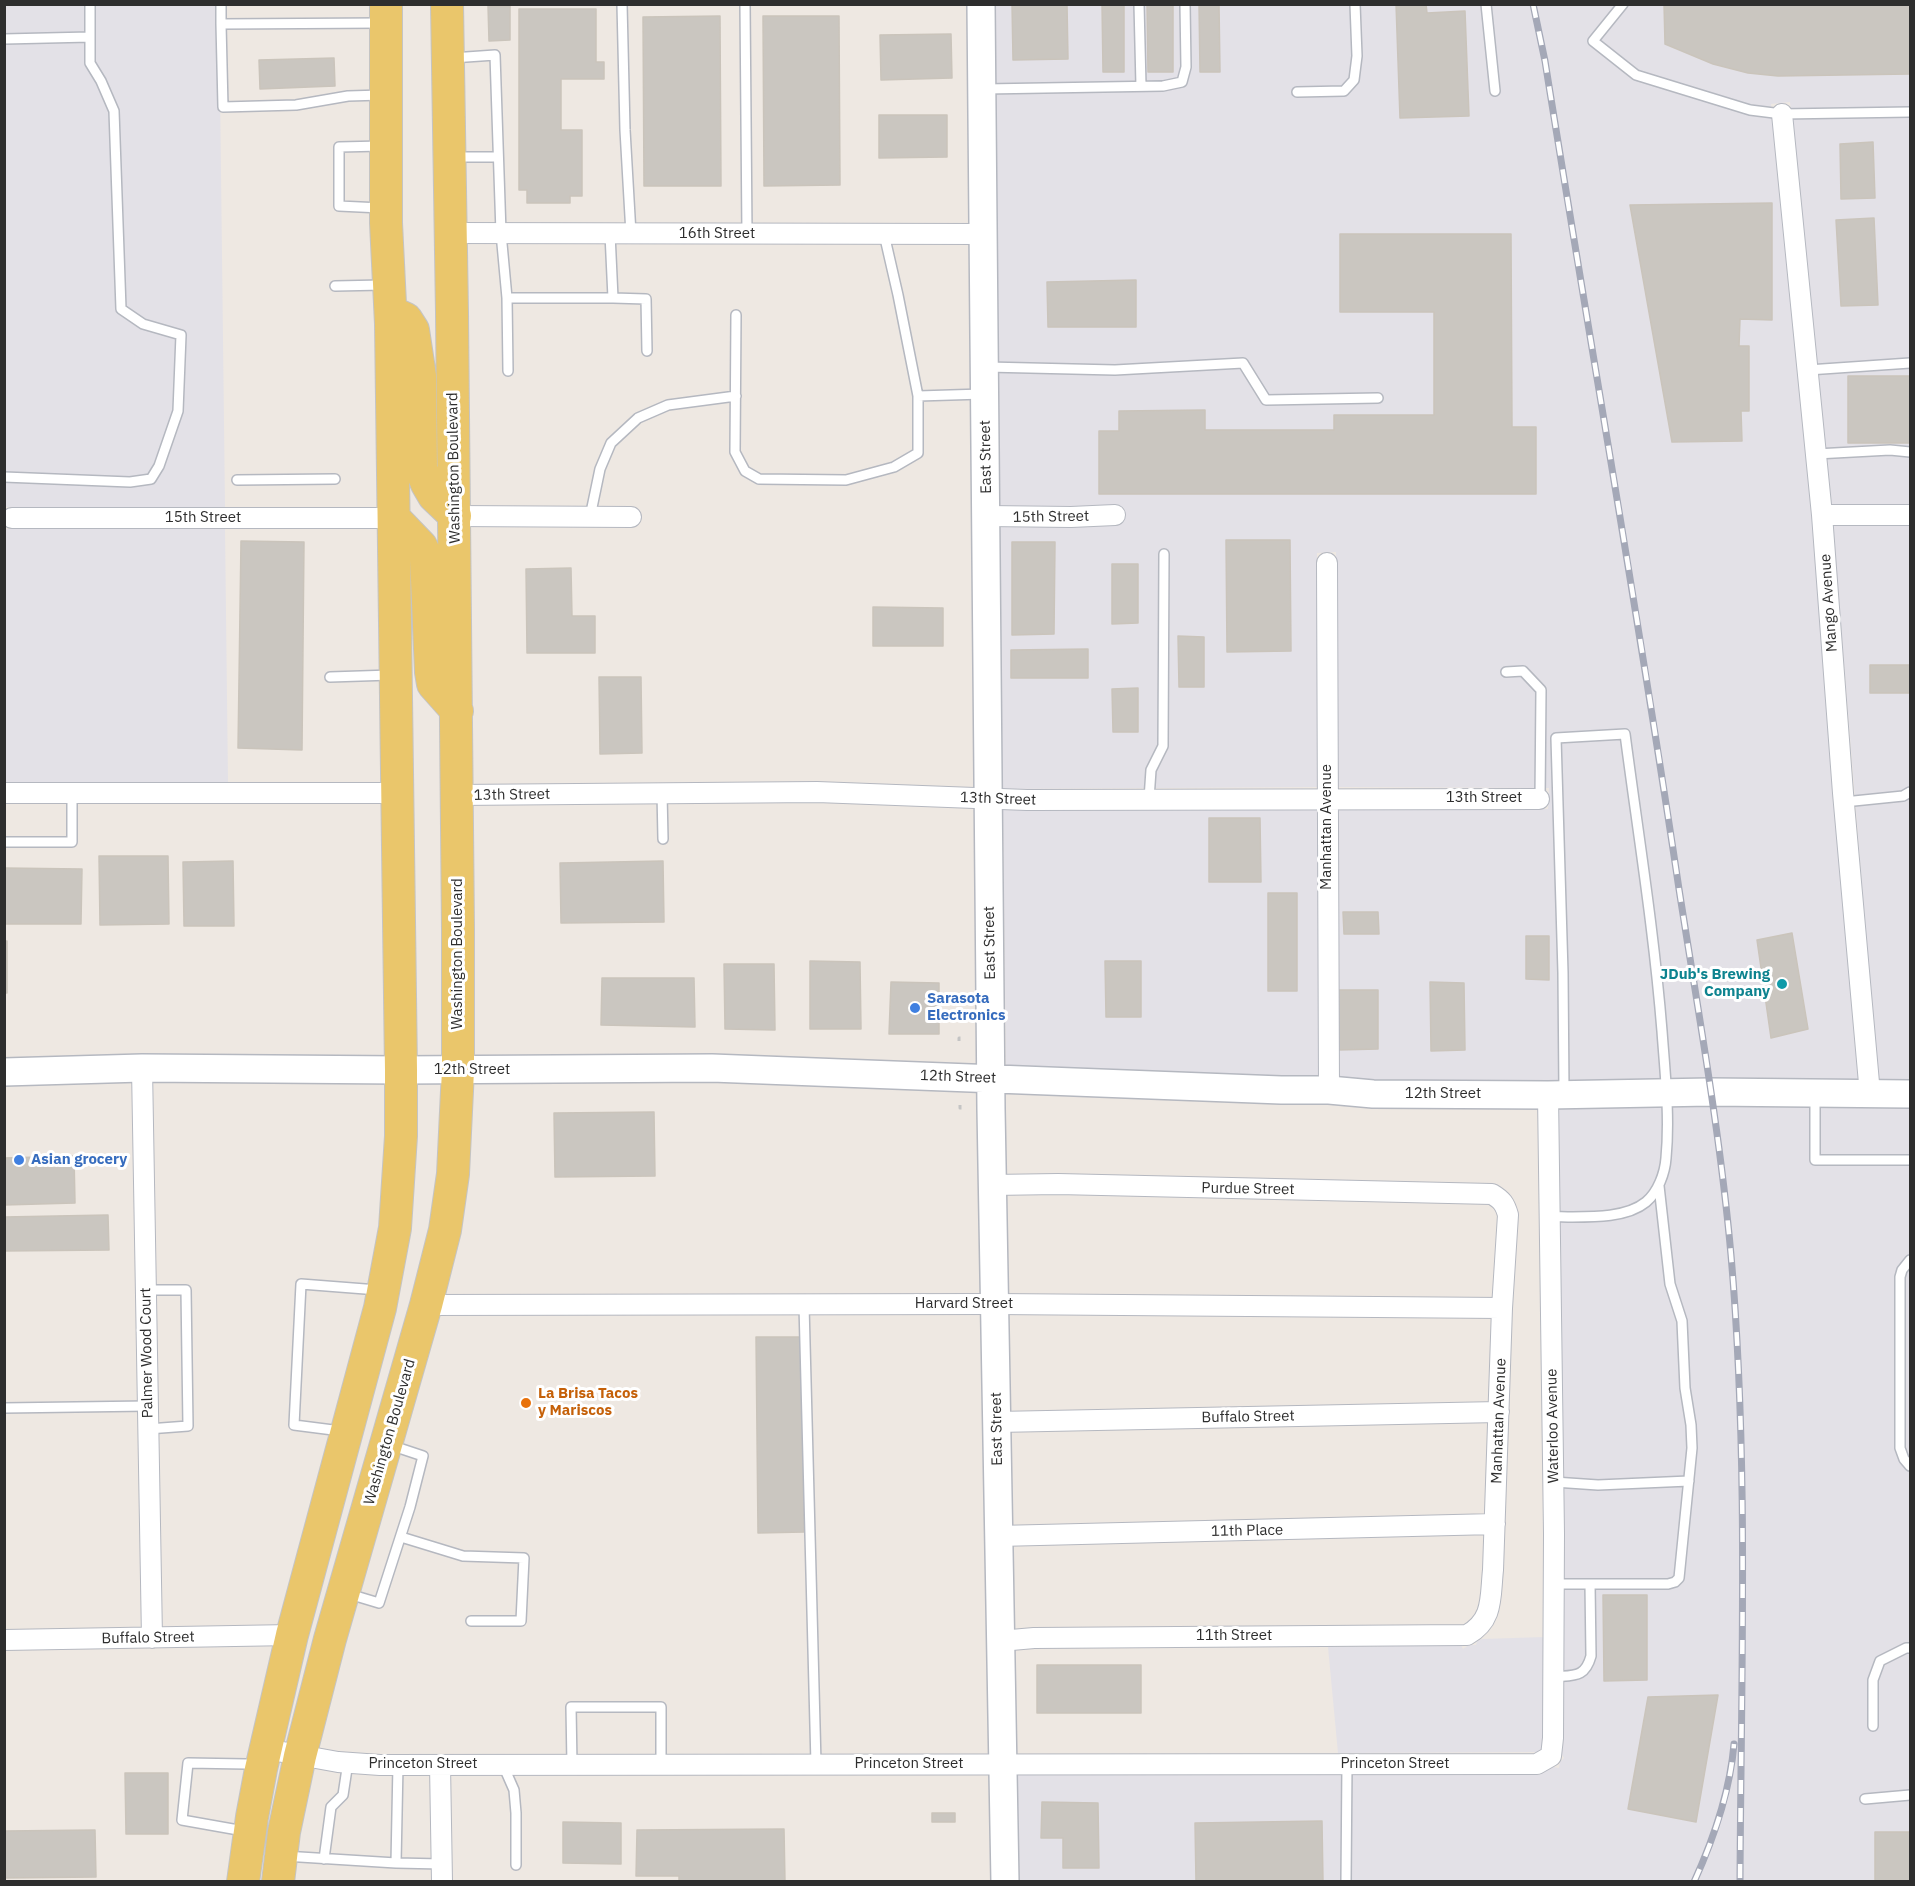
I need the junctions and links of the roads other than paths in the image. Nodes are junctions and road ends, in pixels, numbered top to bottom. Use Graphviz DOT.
graph roads {
  1 [pos="90,4"];
  2 [pos="221,4"];
  3 [pos="447,4"];
  4 [pos="622,4"];
  5 [pos="745,4"];
  6 [pos="981,4"];
  7 [pos="1139,4"];
  8 [pos="1185,4"];
  9 [pos="1355,4"];
  10 [pos="1486,4"];
  11 [pos="1623,4"];
  12 [pos="386,14"];
  13 [pos="221,24"];
  14 [pos="90,37"];
  15 [pos="4,39"];
  16 [pos="447,58"];
  17 [pos="1141,86"];
  18 [pos="982,89"];
  19 [pos="1496,91"];
  20 [pos="1297,92"];
  21 [pos="387,95"];
  22 [pos="1911,112"];
  23 [pos="1782,114"];
  24 [pos="387,146"];
  25 [pos="498,156"];
  26 [pos="449,157"];
  27 [pos="387,208"];
  28 [pos="451,233"];
  29 [pos="501,233"];
  30 [pos="610,234"];
  31 [pos="631,234"];
  32 [pos="747,234"];
  33 [pos="884,234"];
  34 [pos="982,234"];
  35 [pos="335,286"];
  36 [pos="507,298"];
  37 [pos="613,298"];
  38 [pos="390,299"];
  39 [pos="736,315"];
  40 [pos="648,351"];
  41 [pos="1911,363"];
  42 [pos="985,367"];
  43 [pos="1808,370"];
  44 [pos="508,371"];
  45 [pos="985,394"];
  46 [pos="736,396"];
  47 [pos="918,396"];
  48 [pos="1378,398"];
  49 [pos="1911,452"];
  50 [pos="1816,454"];
  51 [pos="4,477"];
  52 [pos="335,479"];
  53 [pos="237,480"];
  54 [pos="1911,514"];
  55 [pos="1115,515"];
  56 [pos="1822,515"];
  57 [pos="455,516"];
  58 [pos="590,516"];
  59 [pos="987,516"];
  60 [pos="631,517"];
  61 [pos="12,518"];
  62 [pos="394,518"];
  63 [pos="1164,554"];
  64 [pos="1327,563"];
  65 [pos="1506,672"];
  66 [pos="395,675"];
  67 [pos="330,677"];
  68 [pos="457,711"];
  69 [pos="1911,792"];
  70 [pos="4,793"];
  71 [pos="72,793"];
  72 [pos="396,793"];
  73 [pos="662,793"];
  74 [pos="457,795"];
  75 [pos="1327,798"];
  76 [pos="988,799"];
  77 [pos="1149,799"];
  78 [pos="1548,799"];
  79 [pos="1844,802"];
  80 [pos="663,839"];
  81 [pos="4,842"];
  82 [pos="142,1068"];
  83 [pos="401,1070"];
  84 [pos="458,1070"];
  85 [pos="4,1072"];
  86 [pos="991,1079"];
  87 [pos="1329,1090"];
  88 [pos="1667,1093"];
  89 [pos="1815,1093"];
  90 [pos="1870,1094"];
  91 [pos="1911,1094"];
  92 [pos="1556,1095"];
  93 [pos="1911,1160"];
  94 [pos="992,1185"];
  95 [pos="1659,1186"];
  96 [pos="1502,1199"];
  97 [pos="1549,1217"];
  98 [pos="1911,1260"];
  99 [pos="146,1290"];
  100 [pos="383,1290"];
  101 [pos="995,1304"];
  102 [pos="426,1305"];
  103 [pos="804,1305"];
  104 [pos="1502,1308"];
  105 [pos="148,1407"];
  106 [pos="4,1408"];
  107 [pos="1499,1412"];
  108 [pos="997,1422"];
  109 [pos="148,1429"];
  110 [pos="347,1432"];
  111 [pos="387,1444"];
  112 [pos="1911,1466"];
  113 [pos="1689,1481"];
  114 [pos="1554,1482"];
  115 [pos="1495,1524"];
  116 [pos="999,1536"];
  117 [pos="401,1537"];
  118 [pos="1554,1584"];
  119 [pos="1590,1584"];
  120 [pos="344,1592"];
  121 [pos="471,1621"];
  122 [pos="292,1635"];
  123 [pos="1467,1635"];
  124 [pos="152,1638"];
  125 [pos="4,1640"];
  126 [pos="1000,1641"];
  127 [pos="1911,1648"];
  128 [pos="1554,1677"];
  129 [pos="1873,1726"];
  130 [pos="300,1756"];
  131 [pos="1551,1756"];
  132 [pos="263,1759"];
  133 [pos="348,1762"];
  134 [pos="816,1764"];
  135 [pos="1003,1764"];
  136 [pos="1347,1764"];
  137 [pos="398,1765"];
  138 [pos="440,1765"];
  139 [pos="503,1765"];
  140 [pos="572,1765"];
  141 [pos="661,1765"];
  142 [pos="1911,1795"];
  143 [pos="1865,1799"];
  144 [pos="249,1832"];
  145 [pos="324,1859"];
  146 [pos="396,1863"];
  147 [pos="516,1865"];
  148 [pos="279,1868"];
  149 [pos="442,1872"];
  150 [pos="243,1881"];
  151 [pos="1005,1881"];
  152 [pos="1346,1881"];
  1 -- 14 [label="lane"];
  2 -- 13 [label="lane"];
  3 -- 16 [label="main road, Washington Boulevard"];
  4 -- 31 [label="lane"];
  5 -- 32 [label="lane"];
  6 -- 18 [label="street, East Street"];
  7 -- 17 [label="lane"];
  8 -- 17 [label="lane"];
  9 -- 20 [label="lane"];
  10 -- 19 [label="lane"];
  11 -- 23 [label="lane"];
  12 -- 13 [label="lane"];
  12 -- 21 [label="main road"];
  13 -- 21 [label="lane"];
  14 -- 15 [label="lane"];
  14 -- 51 [label="lane"];
  16 -- 25 [label="lane"];
  16 -- 26 [label="main road, Washington Boulevard"];
  17 -- 18 [label="lane"];
  18 -- 34 [label="street, East Street"];
  21 -- 24 [label="main road"];
  22 -- 23 [label="lane"];
  23 -- 43 [label="street, Mango Avenue"];
  24 -- 27 [label="main road"];
  24 -- 27 [label="lane"];
  25 -- 26 [label="lane"];
  25 -- 29 [label="lane"];
  26 -- 28 [label="main road, Washington Boulevard"];
  27 -- 38 [label="main road"];
  28 -- 29 [label="street, 16th Street"];
  28 -- 57 [label="main road, Washington Boulevard"];
  29 -- 30 [label="street, 16th Street"];
  29 -- 36 [label="lane"];
  30 -- 31 [label="street, 16th Street"];
  30 -- 37 [label="lane"];
  31 -- 32 [label="street, 16th Street"];
  32 -- 33 [label="street, 16th Street"];
  33 -- 34 [label="street, 16th Street"];
  33 -- 47 [label="lane"];
  34 -- 42 [label="street, East Street"];
  35 -- 38 [label="lane"];
  36 -- 37 [label="lane"];
  36 -- 44 [label="lane"];
  37 -- 40 [label="lane"];
  38 -- 57 [label="main road"];
  38 -- 62 [label="main road"];
  39 -- 46 [label="lane"];
  41 -- 43 [label="lane"];
  42 -- 45 [label="street, East Street"];
  42 -- 48 [label="lane"];
  43 -- 50 [label="street, Mango Avenue"];
  45 -- 47 [label="lane"];
  45 -- 59 [label="street, East Street"];
  46 -- 47 [label="lane"];
  46 -- 58 [label="lane"];
  49 -- 50 [label="lane"];
  50 -- 56 [label="street, Mango Avenue"];
  52 -- 53 [label="lane"];
  54 -- 56 [label="street"];
  55 -- 59 [label="street, 15th Street"];
  56 -- 79 [label="street, Mango Avenue"];
  57 -- 58 [label="street"];
  57 -- 68 [label="main road, Washington Boulevard"];
  58 -- 60 [label="street"];
  59 -- 76 [label="street, East Street"];
  61 -- 62 [label="street, 15th Street"];
  62 -- 66 [label="main road"];
  62 -- 68 [label="main road"];
  63 -- 77 [label="lane"];
  64 -- 75 [label="street, Manhattan Avenue"];
  65 -- 78 [label="lane"];
  66 -- 67 [label="lane"];
  66 -- 72 [label="main road"];
  68 -- 74 [label="main road, Washington Boulevard"];
  69 -- 79 [label="lane"];
  70 -- 71 [label="street"];
  71 -- 72 [label="street"];
  71 -- 81 [label="lane"];
  72 -- 83 [label="main road"];
  73 -- 74 [label="street, 13th Street"];
  73 -- 76 [label="street, 13th Street"];
  73 -- 80 [label="lane"];
  74 -- 84 [label="main road, Washington Boulevard"];
  75 -- 77 [label="street, 13th Street"];
  75 -- 78 [label="street, 13th Street"];
  75 -- 87 [label="street, Manhattan Avenue"];
  76 -- 77 [label="street, 13th Street"];
  76 -- 86 [label="street, East Street"];
  78 -- 88 [label="lane"];
  78 -- 92 [label="lane"];
  79 -- 90 [label="street, Mango Avenue"];
  82 -- 83 [label="street, 12th Street"];
  82 -- 85 [label="street, 12th Street"];
  82 -- 99 [label="street, Palmer Wood Court"];
  83 -- 84 [label="street, 12th Street"];
  83 -- 100 [label="main road"];
  84 -- 86 [label="street, 12th Street"];
  84 -- 102 [label="main road, Washington Boulevard"];
  86 -- 87 [label="street, 12th Street"];
  86 -- 94 [label="street, East Street"];
  87 -- 92 [label="street, 12th Street"];
  88 -- 89 [label="street, 12th Street"];
  88 -- 92 [label="street, 12th Street"];
  88 -- 95 [label="lane"];
  89 -- 90 [label="street, 12th Street"];
  89 -- 93 [label="lane"];
  90 -- 91 [label="street, 12th Street"];
  92 -- 97 [label="street, Waterloo Avenue"];
  94 -- 96 [label="street, Purdue Street"];
  94 -- 101 [label="street, East Street"];
  95 -- 97 [label="lane"];
  95 -- 113 [label="lane"];
  96 -- 104 [label="street, Manhattan Avenue"];
  97 -- 114 [label="street, Waterloo Avenue"];
  98 -- 112 [label="lane"];
  99 -- 105 [label="street, Palmer Wood Court"];
  99 -- 109 [label="lane"];
  100 -- 110 [label="main road"];
  100 -- 110 [label="lane"];
  101 -- 103 [label="street, Harvard Street"];
  101 -- 104 [label="street, Harvard Street"];
  101 -- 108 [label="street, East Street"];
  102 -- 103 [label="street, Harvard Street"];
  102 -- 111 [label="main road, Washington Boulevard"];
  103 -- 134 [label="lane"];
  104 -- 107 [label="street, Manhattan Avenue"];
  105 -- 106 [label="lane"];
  105 -- 109 [label="street, Palmer Wood Court"];
  107 -- 108 [label="street, Buffalo Street"];
  107 -- 115 [label="street, Manhattan Avenue"];
  108 -- 116 [label="street, East Street"];
  109 -- 124 [label="street, Palmer Wood Court"];
  110 -- 122 [label="main road"];
  111 -- 117 [label="lane"];
  111 -- 120 [label="main road, Washington Boulevard"];
  113 -- 114 [label="lane"];
  113 -- 119 [label="lane"];
  114 -- 118 [label="street, Waterloo Avenue"];
  115 -- 116 [label="street, 11th Place"];
  115 -- 123 [label="street, Manhattan Avenue"];
  116 -- 126 [label="street, East Street"];
  117 -- 120 [label="lane"];
  117 -- 121 [label="lane"];
  118 -- 119 [label="lane"];
  118 -- 128 [label="street, Waterloo Avenue"];
  119 -- 128 [label="lane"];
  120 -- 130 [label="main road, Washington Boulevard"];
  122 -- 124 [label="street, Buffalo Street"];
  122 -- 132 [label="main road"];
  123 -- 126 [label="street, 11th Street"];
  124 -- 125 [label="street, Buffalo Street"];
  126 -- 135 [label="street, East Street"];
  127 -- 129 [label="lane"];
  128 -- 131 [label="street, Waterloo Avenue"];
  130 -- 132 [label="street, Princeton Street"];
  130 -- 133 [label="street, Princeton Street"];
  130 -- 148 [label="main road, Washington Boulevard"];
  131 -- 136 [label="street, Princeton Street"];
  132 -- 144 [label="main road"];
  132 -- 144 [label="lane"];
  133 -- 137 [label="street, Princeton Street"];
  133 -- 145 [label="lane"];
  134 -- 135 [label="street, Princeton Street"];
  134 -- 141 [label="street, Princeton Street"];
  135 -- 136 [label="street, Princeton Street"];
  135 -- 151 [label="street, East Street"];
  136 -- 152 [label="lane"];
  137 -- 138 [label="street, Princeton Street"];
  137 -- 146 [label="lane"];
  138 -- 139 [label="street, Princeton Street"];
  138 -- 149 [label="street"];
  139 -- 140 [label="street, Princeton Street"];
  139 -- 147 [label="lane"];
  140 -- 141 [label="street, Princeton Street"];
  140 -- 141 [label="lane"];
  142 -- 143 [label="lane"];
  144 -- 150 [label="main road"];
  145 -- 146 [label="lane"];
  145 -- 148 [label="lane"];
  146 -- 149 [label="lane"];
}
